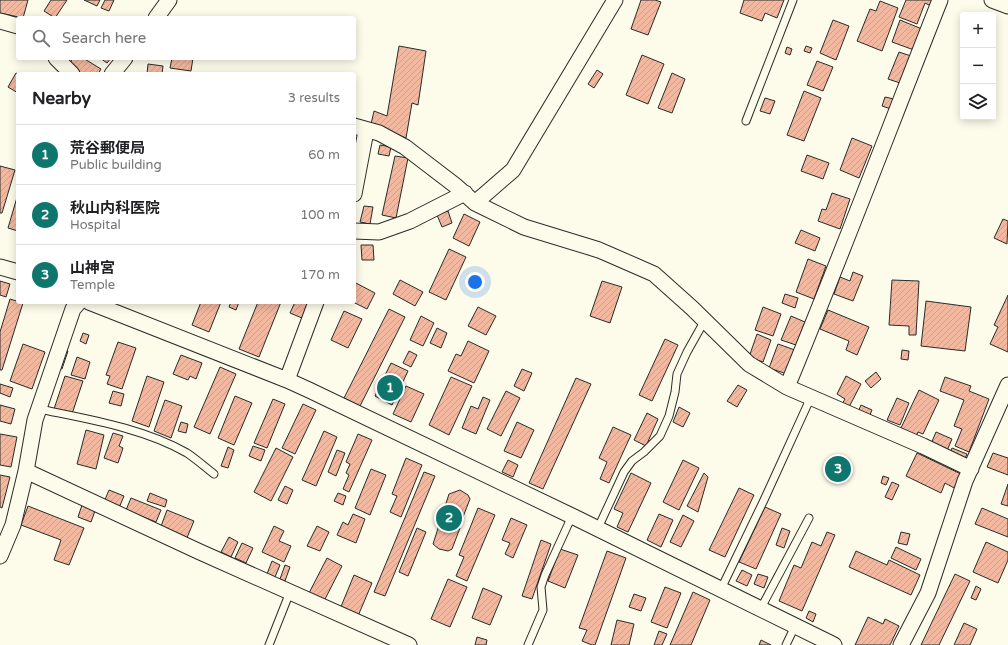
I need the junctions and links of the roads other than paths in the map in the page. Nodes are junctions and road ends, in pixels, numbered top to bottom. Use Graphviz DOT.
graph roads {
  1 [pos="169,0"];
  2 [pos="615,0"];
  3 [pos="793,0"];
  4 [pos="940,0"];
  5 [pos="992,0"];
  6 [pos="1008,6"];
  7 [pos="157,16"];
  8 [pos="0,21"];
  9 [pos="16,25"];
  10 [pos="58,60"];
  11 [pos="123,60"];
  12 [pos="70,72"];
  13 [pos="114,72"];
  14 [pos="746,121"];
  15 [pos="360,129"];
  16 [pos="356,172"];
  17 [pos="470,198"];
  18 [pos="356,232"];
  19 [pos="0,267"];
  20 [pos="16,271"];
  21 [pos="77,304"];
  22 [pos="95,304"];
  23 [pos="315,304"];
  24 [pos="705,320"];
  25 [pos="287,380"];
  26 [pos="1008,385"];
  27 [pos="787,387"];
  28 [pos="811,397"];
  29 [pos="39,409"];
  30 [pos="971,469"];
  31 [pos="26,471"];
  32 [pos="214,474"];
  33 [pos="572,516"];
  34 [pos="809,518"];
  35 [pos="6,524"];
  36 [pos="598,528"];
  37 [pos="0,556"];
  38 [pos="721,589"];
  39 [pos="290,592"];
  40 [pos="760,608"];
  41 [pos="795,626"];
  42 [pos="269,645"];
  43 [pos="409,645"];
  44 [pos="528,645"];
  45 [pos="786,645"];
  46 [pos="834,645"];
  47 [pos="901,645"];
  1 -- 7 [label="street"];
  2 -- 17 [label="street"];
  3 -- 14 [label="lane"];
  4 -- 27 [label="street"];
  5 -- 6 [label="street"];
  8 -- 9 [label="street"];
  10 -- 12 [label="street"];
  11 -- 13 [label="street"];
  15 -- 16 [label="street"];
  15 -- 17 [label="street"];
  17 -- 18 [label="street"];
  17 -- 24 [label="street"];
  19 -- 20 [label="street"];
  21 -- 29 [label="street"];
  22 -- 25 [label="street"];
  23 -- 25 [label="street"];
  24 -- 27 [label="street"];
  24 -- 36 [label="lane"];
  25 -- 33 [label="street"];
  26 -- 30 [label="street"];
  27 -- 28 [label="street"];
  28 -- 30 [label="street"];
  28 -- 38 [label="lane"];
  29 -- 31 [label="street"];
  29 -- 32 [label="lane"];
  30 -- 47 [label="street"];
  31 -- 35 [label="street"];
  31 -- 39 [label="street"];
  33 -- 36 [label="street"];
  33 -- 44 [label="lane"];
  34 -- 40 [label="lane"];
  35 -- 37 [label="street"];
  36 -- 38 [label="street"];
  38 -- 40 [label="street"];
  39 -- 42 [label="lane"];
  39 -- 43 [label="street"];
  40 -- 41 [label="street"];
  41 -- 45 [label="lane"];
  41 -- 46 [label="street"];
}
